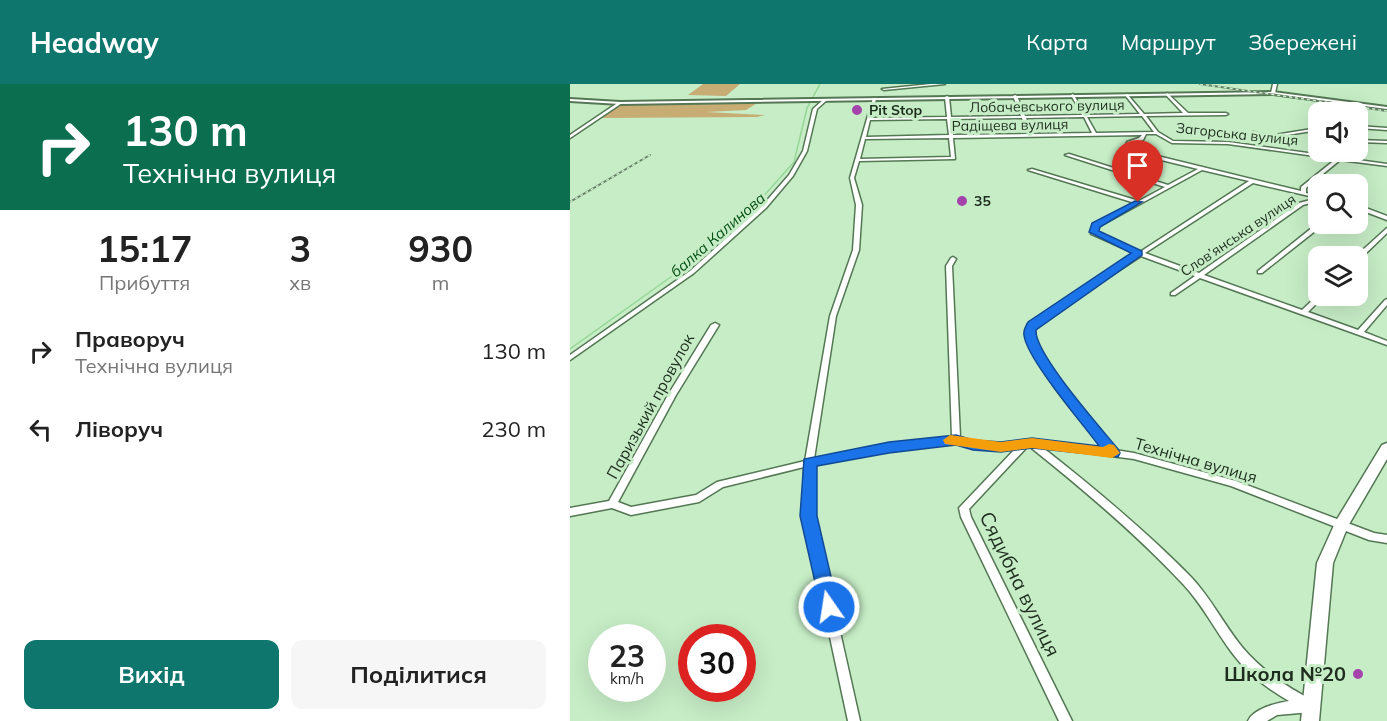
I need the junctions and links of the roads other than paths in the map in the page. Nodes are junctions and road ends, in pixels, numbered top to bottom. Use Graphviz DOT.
graph roads {
  1 [pos="943,84"];
  2 [pos="1275,84"];
  3 [pos="884,86"];
  4 [pos="1273,93"];
  5 [pos="1127,94"];
  6 [pos="1167,94"];
  7 [pos="1072,95"];
  8 [pos="1016,96"];
  9 [pos="947,97"];
  10 [pos="877,98"];
  11 [pos="825,99"];
  12 [pos="570,100"];
  13 [pos="620,103"];
  14 [pos="1387,108"];
  15 [pos="1186,114"];
  16 [pos="1226,114"];
  17 [pos="1143,115"];
  18 [pos="1084,116"];
  19 [pos="1025,117"];
  20 [pos="949,118"];
  21 [pos="869,119"];
  22 [pos="1368,128"];
  23 [pos="581,129"];
  24 [pos="1387,129"];
  25 [pos="570,130"];
  26 [pos="1308,131"];
  27 [pos="1145,133"];
  28 [pos="1156,133"];
  29 [pos="1253,133"];
  30 [pos="1095,134"];
  31 [pos="1031,135"];
  32 [pos="950,136"];
  33 [pos="570,137"];
  34 [pos="864,138"];
  35 [pos="1368,141"];
  36 [pos="1387,142"];
  37 [pos="1308,154"];
  38 [pos="1067,155"];
  39 [pos="857,160"];
  40 [pos="1335,162"];
  41 [pos="1367,162"];
  42 [pos="1387,165"];
  43 [pos="1030,170"];
  44 [pos="1200,170"];
  45 [pos="1251,182"];
  46 [pos="1167,186"];
  47 [pos="1304,194"];
  48 [pos="1308,195"];
  49 [pos="1138,202"];
  50 [pos="1308,202"];
  51 [pos="1368,211"];
  52 [pos="1387,218"];
  53 [pos="1387,230"];
  54 [pos="1308,234"];
  55 [pos="1368,248"];
  56 [pos="1138,253"];
  57 [pos="953,259"];
  58 [pos="1260,272"];
  59 [pos="1200,275"];
  60 [pos="1173,294"];
  61 [pos="1387,301"];
  62 [pos="1310,306"];
  63 [pos="1303,313"];
  64 [pos="715,325"];
  65 [pos="1359,333"];
  66 [pos="1387,343"];
  67 [pos="570,358"];
  68 [pos="956,440"];
  69 [pos="1028,444"];
  70 [pos="1387,448"];
  71 [pos="1112,453"];
  72 [pos="809,462"];
  73 [pos="612,504"];
  74 [pos="570,512"];
  75 [pos="1341,525"];
  76 [pos="1387,539"];
  77 [pos="1311,714"];
  78 [pos="854,721"];
  79 [pos="1066,721"];
  80 [pos="1254,721"];
  1 -- 3 [label="street"];
  2 -- 4 [label="street"];
  3 -- 10 [label="street"];
  4 -- 6 [label="street"];
  4 -- 14 [label="street"];
  5 -- 6 [label="street"];
  5 -- 7 [label="street"];
  5 -- 17 [label="street"];
  6 -- 15 [label="street"];
  7 -- 8 [label="street"];
  7 -- 18 [label="street"];
  8 -- 9 [label="street"];
  8 -- 19 [label="street"];
  9 -- 10 [label="street"];
  9 -- 20 [label="street"];
  10 -- 11 [label="street"];
  10 -- 21 [label="street"];
  11 -- 13 [label="street"];
  11 -- 67 [label="street"];
  12 -- 13 [label="street"];
  13 -- 23 [label="street"];
  15 -- 16 [label="street, Лобачевського вулиця"];
  15 -- 17 [label="street, Лобачевського вулиця"];
  17 -- 18 [label="street, Лобачевського вулиця"];
  17 -- 28 [label="street"];
  18 -- 19 [label="street, Лобачевського вулиця"];
  18 -- 30 [label="street"];
  19 -- 20 [label="street, Лобачевського вулиця"];
  19 -- 31 [label="street"];
  20 -- 21 [label="street, Лобачевського вулиця"];
  20 -- 32 [label="street"];
  21 -- 34 [label="street"];
  22 -- 24 [label="street"];
  23 -- 25 [label="street"];
  23 -- 33 [label="street"];
  26 -- 29 [label="street"];
  27 -- 28 [label="street, Радіщева вулиця"];
  27 -- 30 [label="street, Радіщева вулиця"];
  27 -- 44 [label="street"];
  28 -- 37 [label="street, Загорська вулиця"];
  30 -- 31 [label="street, Радіщева вулиця"];
  31 -- 32 [label="street, Радіщева вулиця"];
  32 -- 34 [label="street, Радіщева вулиця"];
  32 -- 39 [label="street"];
  34 -- 39 [label="street"];
  35 -- 36 [label="street"];
  38 -- 46 [label="street"];
  39 -- 72 [label="street"];
  40 -- 47 [label="street, Слов’янська вулиця"];
  41 -- 42 [label="street, Загорська вулиця"];
  43 -- 49 [label="street"];
  44 -- 45 [label="street"];
  44 -- 46 [label="street"];
  45 -- 47 [label="street"];
  45 -- 56 [label="street"];
  46 -- 49 [label="street"];
  47 -- 48 [label="street"];
  49 -- 56 [label="street"];
  50 -- 59 [label="street, Слов’янська вулиця"];
  51 -- 52 [label="street"];
  53 -- 55 [label="street"];
  54 -- 58 [label="street"];
  56 -- 59 [label="street"];
  56 -- 71 [label="street"];
  57 -- 68 [label="street"];
  59 -- 60 [label="street, Слов’янська вулиця"];
  59 -- 63 [label="street"];
  61 -- 65 [label="street"];
  62 -- 63 [label="street"];
  63 -- 65 [label="street"];
  64 -- 73 [label="street, Паризький провулок"];
  65 -- 66 [label="street"];
  68 -- 69 [label="street, Технічна вулиця"];
  68 -- 72 [label="street, Технічна вулиця"];
  69 -- 71 [label="street, Технічна вулиця"];
  69 -- 77 [label="street"];
  69 -- 79 [label="street, Сядибна вулиця"];
  70 -- 75 [label="main road"];
  71 -- 75 [label="street, Технічна вулиця"];
  72 -- 73 [label="street, Технічна вулиця"];
  72 -- 78 [label="street"];
  73 -- 74 [label="street, Технічна вулиця"];
  75 -- 76 [label="street, Технічна вулиця"];
  75 -- 77 [label="main road"];
  77 -- 80 [label="street"];
}
